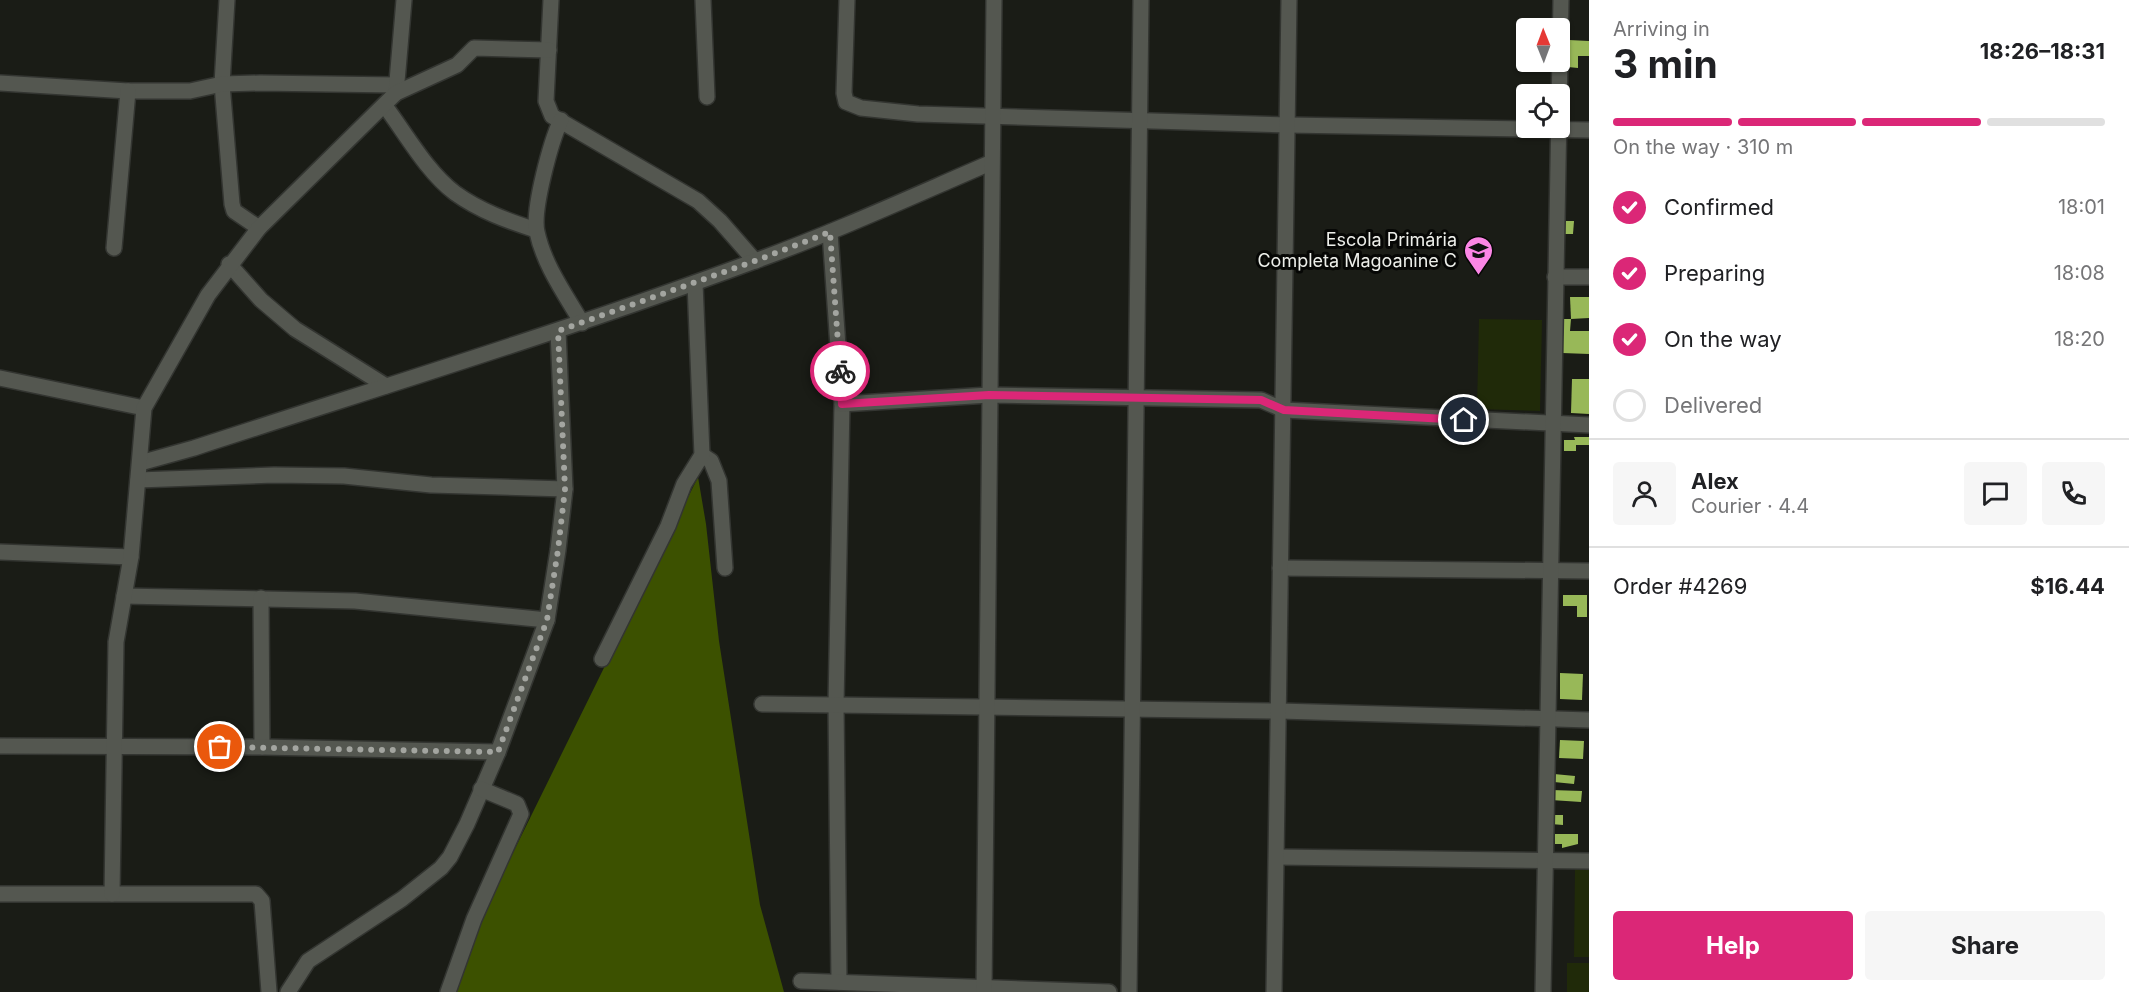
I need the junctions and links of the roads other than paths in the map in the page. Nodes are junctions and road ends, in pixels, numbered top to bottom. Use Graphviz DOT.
graph roads {
  1 [pos="227,0"];
  2 [pos="404,0"];
  3 [pos="551,0"];
  4 [pos="703,0"];
  5 [pos="848,0"];
  6 [pos="994,0"];
  7 [pos="1141,0"];
  8 [pos="1289,0"];
  9 [pos="1561,0"];
  10 [pos="549,50"];
  11 [pos="0,83"];
  12 [pos="222,84"];
  13 [pos="1561,84"];
  14 [pos="396,89"];
  15 [pos="128,91"];
  16 [pos="706,97"];
  17 [pos="385,105"];
  18 [pos="992,116"];
  19 [pos="1141,119"];
  20 [pos="561,120"];
  21 [pos="1288,125"];
  22 [pos="1516,129"];
  23 [pos="1570,130"];
  24 [pos="1589,130"];
  25 [pos="1561,138"];
  26 [pos="990,163"];
  27 [pos="259,228"];
  28 [pos="536,230"];
  29 [pos="830,232"];
  30 [pos="114,248"];
  31 [pos="755,261"];
  32 [pos="229,264"];
  33 [pos="1555,277"];
  34 [pos="1589,277"];
  35 [pos="695,283"];
  36 [pos="582,323"];
  37 [pos="558,331"];
  38 [pos="0,378"];
  39 [pos="386,386"];
  40 [pos="989,395"];
  41 [pos="1137,397"];
  42 [pos="842,404"];
  43 [pos="144,408"];
  44 [pos="1284,410"];
  45 [pos="1554,424"];
  46 [pos="1589,425"];
  47 [pos="702,455"];
  48 [pos="140,463"];
  49 [pos="138,480"];
  50 [pos="565,489"];
  51 [pos="0,552"];
  52 [pos="131,557"];
  53 [pos="725,568"];
  54 [pos="1280,568"];
  55 [pos="1550,570"];
  56 [pos="1589,571"];
  57 [pos="124,596"];
  58 [pos="261,598"];
  59 [pos="547,620"];
  60 [pos="602,659"];
  61 [pos="762,704"];
  62 [pos="836,704"];
  63 [pos="985,707"];
  64 [pos="1133,711"];
  65 [pos="1280,711"];
  66 [pos="1549,719"];
  67 [pos="1589,720"];
  68 [pos="0,746"];
  69 [pos="116,747"];
  70 [pos="262,747"];
  71 [pos="498,752"];
  72 [pos="482,789"];
  73 [pos="1277,857"];
  74 [pos="1546,860"];
  75 [pos="1589,861"];
  76 [pos="0,894"];
  77 [pos="112,894"];
  78 [pos="801,981"];
  79 [pos="838,982"];
  80 [pos="984,990"];
  81 [pos="269,992"];
  82 [pos="288,992"];
  83 [pos="448,992"];
  84 [pos="1109,992"];
  85 [pos="1129,992"];
  86 [pos="1274,992"];
  87 [pos="1543,992"];
  1 -- 12 [label="street"];
  2 -- 14 [label="street"];
  3 -- 10 [label="street"];
  4 -- 16 [label="street"];
  5 -- 18 [label="street"];
  6 -- 18 [label="street"];
  7 -- 19 [label="street"];
  8 -- 21 [label="street"];
  9 -- 13 [label="street"];
  10 -- 14 [label="street"];
  10 -- 20 [label="street"];
  11 -- 15 [label="street"];
  12 -- 14 [label="street"];
  12 -- 15 [label="street"];
  12 -- 27 [label="street"];
  14 -- 17 [label="street"];
  15 -- 30 [label="street"];
  17 -- 27 [label="street"];
  17 -- 28 [label="street"];
  18 -- 19 [label="street"];
  18 -- 26 [label="street"];
  19 -- 21 [label="street"];
  19 -- 41 [label="street"];
  20 -- 28 [label="street"];
  20 -- 31 [label="street"];
  21 -- 22 [label="street"];
  21 -- 44 [label="street"];
  23 -- 24 [label="street"];
  25 -- 33 [label="street"];
  26 -- 29 [label="street"];
  26 -- 40 [label="street"];
  27 -- 32 [label="street"];
  28 -- 36 [label="street"];
  29 -- 31 [label="street"];
  29 -- 42 [label="street"];
  31 -- 35 [label="street"];
  32 -- 39 [label="street"];
  32 -- 43 [label="street"];
  33 -- 34 [label="street"];
  33 -- 45 [label="street"];
  35 -- 36 [label="street"];
  35 -- 47 [label="street"];
  36 -- 37 [label="street"];
  37 -- 39 [label="street"];
  37 -- 50 [label="street"];
  38 -- 43 [label="street"];
  39 -- 48 [label="street"];
  40 -- 41 [label="street"];
  40 -- 42 [label="street"];
  40 -- 63 [label="street"];
  41 -- 44 [label="street"];
  41 -- 64 [label="street"];
  42 -- 62 [label="street"];
  43 -- 48 [label="street"];
  44 -- 45 [label="street"];
  44 -- 54 [label="street"];
  45 -- 46 [label="street"];
  45 -- 55 [label="street"];
  47 -- 53 [label="street"];
  47 -- 60 [label="street"];
  48 -- 49 [label="street"];
  49 -- 50 [label="street"];
  49 -- 52 [label="street"];
  50 -- 59 [label="street"];
  51 -- 52 [label="street"];
  52 -- 57 [label="street"];
  54 -- 55 [label="street"];
  54 -- 65 [label="street"];
  55 -- 56 [label="street"];
  55 -- 66 [label="street"];
  57 -- 58 [label="street"];
  57 -- 69 [label="street"];
  58 -- 59 [label="street"];
  58 -- 70 [label="street"];
  59 -- 71 [label="street"];
  61 -- 62 [label="street"];
  62 -- 63 [label="street"];
  62 -- 79 [label="street"];
  63 -- 64 [label="street"];
  63 -- 80 [label="street"];
  64 -- 65 [label="street"];
  64 -- 85 [label="street"];
  65 -- 66 [label="street"];
  65 -- 73 [label="street"];
  66 -- 67 [label="street"];
  66 -- 74 [label="street"];
  68 -- 69 [label="street"];
  69 -- 70 [label="street"];
  69 -- 77 [label="street"];
  70 -- 71 [label="street"];
  71 -- 72 [label="street"];
  72 -- 82 [label="street"];
  72 -- 83 [label="street"];
  73 -- 74 [label="street"];
  73 -- 86 [label="street"];
  74 -- 75 [label="street"];
  74 -- 87 [label="street"];
  76 -- 77 [label="street"];
  77 -- 81 [label="street"];
  78 -- 79 [label="street"];
  79 -- 80 [label="street"];
  80 -- 84 [label="street"];
}
